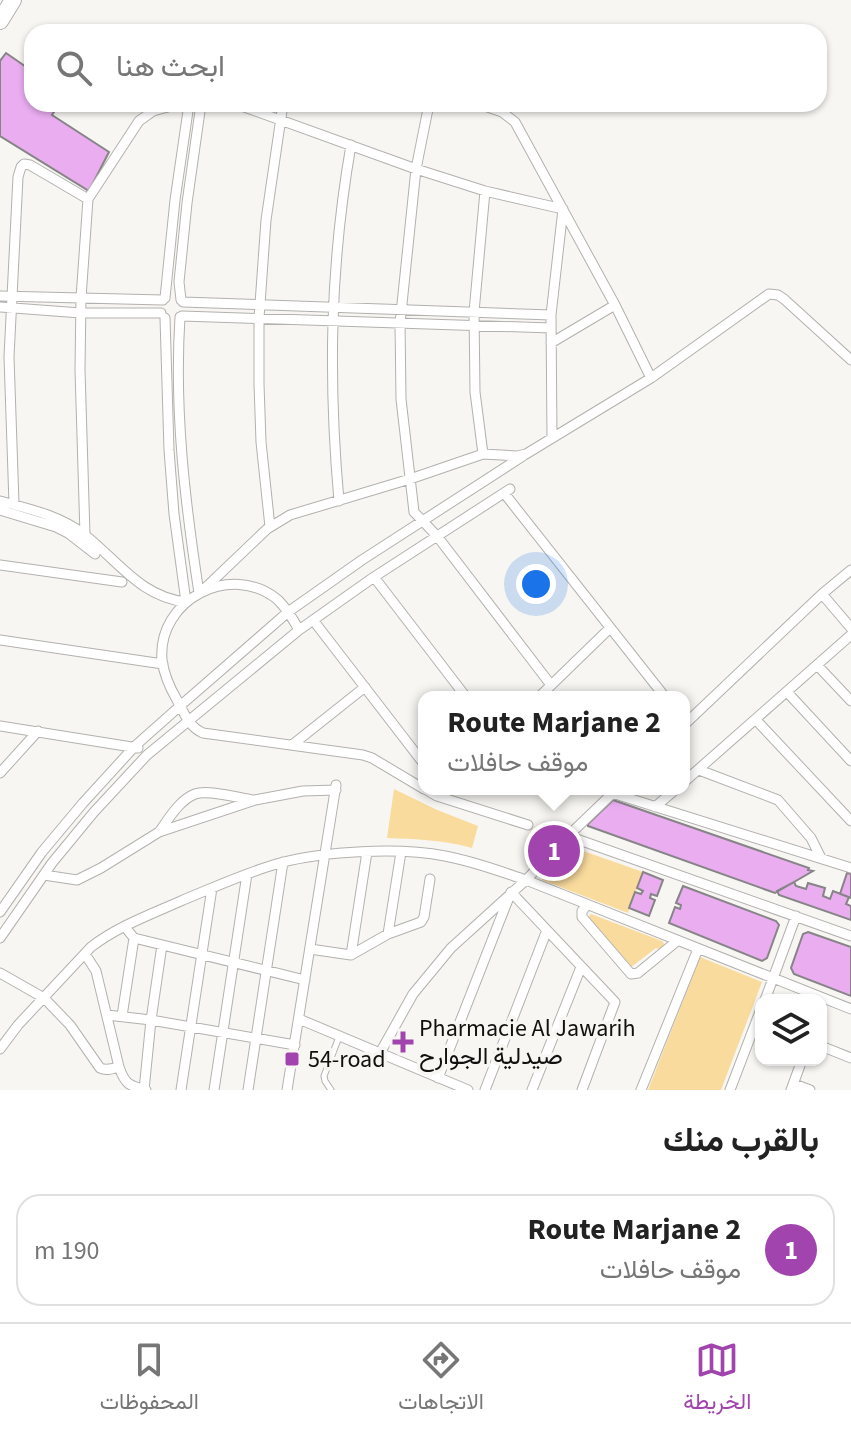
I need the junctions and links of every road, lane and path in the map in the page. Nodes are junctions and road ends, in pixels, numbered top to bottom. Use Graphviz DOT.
graph roads {
  1 [pos="13,0"];
  2 [pos="0,21"];
  3 [pos="152,112"];
  4 [pos="188,112"];
  5 [pos="200,112"];
  6 [pos="258,112"];
  7 [pos="282,112"];
  8 [pos="427,112"];
  9 [pos="502,112"];
  10 [pos="281,120"];
  11 [pos="351,145"];
  12 [pos="416,169"];
  13 [pos="485,191"];
  14 [pos="88,199"];
  15 [pos="563,209"];
  16 [pos="0,296"];
  17 [pos="12,297"];
  18 [pos="81,298"];
  19 [pos="164,299"];
  20 [pos="182,301"];
  21 [pos="260,304"];
  22 [pos="615,305"];
  23 [pos="0,307"];
  24 [pos="332,307"];
  25 [pos="11,308"];
  26 [pos="401,309"];
  27 [pos="474,312"];
  28 [pos="81,313"];
  29 [pos="551,315"];
  30 [pos="163,316"];
  31 [pos="181,316"];
  32 [pos="259,318"];
  33 [pos="332,320"];
  34 [pos="400,323"];
  35 [pos="474,326"];
  36 [pos="551,328"];
  37 [pos="551,343"];
  38 [pos="5,358"];
  39 [pos="851,360"];
  40 [pos="651,378"];
  41 [pos="552,438"];
  42 [pos="483,454"];
  43 [pos="526,454"];
  44 [pos="410,479"];
  45 [pos="0,501"];
  46 [pos="339,501"];
  47 [pos="14,504"];
  48 [pos="0,510"];
  49 [pos="422,521"];
  50 [pos="270,527"];
  51 [pos="85,535"];
  52 [pos="437,536"];
  53 [pos="95,554"];
  54 [pos="0,565"];
  55 [pos="851,570"];
  56 [pos="374,577"];
  57 [pos="122,582"];
  58 [pos="200,592"];
  59 [pos="822,594"];
  60 [pos="186,602"];
  61 [pos="288,612"];
  62 [pos="313,620"];
  63 [pos="610,628"];
  64 [pos="851,628"];
  65 [pos="299,630"];
  66 [pos="851,635"];
  67 [pos="0,640"];
  68 [pos="163,664"];
  69 [pos="817,665"];
  70 [pos="551,685"];
  71 [pos="365,687"];
  72 [pos="461,691"];
  73 [pos="545,691"];
  74 [pos="660,691"];
  75 [pos="787,692"];
  76 [pos="851,701"];
  77 [pos="180,706"];
  78 [pos="690,718"];
  79 [pos="756,720"];
  80 [pos="189,721"];
  81 [pos="0,726"];
  82 [pos="38,731"];
  83 [pos="292,745"];
  84 [pos="135,746"];
  85 [pos="147,755"];
  86 [pos="418,756"];
  87 [pos="851,761"];
  88 [pos="699,770"];
  89 [pos="0,773"];
  90 [pos="690,777"];
  91 [pos="418,785"];
  92 [pos="452,795"];
  93 [pos="610,795"];
  94 [pos="624,795"];
  95 [pos="669,795"];
  96 [pos="255,800"];
  97 [pos="655,807"];
  98 [pos="851,821"];
  99 [pos="528,825"];
  100 [pos="159,832"];
  101 [pos="568,836"];
  102 [pos="367,852"];
  103 [pos="401,852"];
  104 [pos="325,856"];
  105 [pos="821,858"];
  106 [pos="283,862"];
  107 [pos="851,868"];
  108 [pos="247,874"];
  109 [pos="44,875"];
  110 [pos="430,879"];
  111 [pos="526,880"];
  112 [pos="212,888"];
  113 [pos="511,892"];
  114 [pos="587,905"];
  115 [pos="0,912"];
  116 [pos="796,916"];
  117 [pos="125,927"];
  118 [pos="547,930"];
  119 [pos="388,934"];
  120 [pos="851,936"];
  121 [pos="0,938"];
  122 [pos="134,938"];
  123 [pos="677,941"];
  124 [pos="162,945"];
  125 [pos="310,949"];
  126 [pos="698,949"];
  127 [pos="85,954"];
  128 [pos="202,954"];
  129 [pos="351,955"];
  130 [pos="233,962"];
  131 [pos="581,967"];
  132 [pos="266,970"];
  133 [pos="0,973"];
  134 [pos="773,978"];
  135 [pos="305,980"];
  136 [pos="767,994"];
  137 [pos="815,994"];
  138 [pos="44,998"];
  139 [pos="827,999"];
  140 [pos="851,1009"];
  141 [pos="107,1015"];
  142 [pos="122,1016"];
  143 [pos="299,1019"];
  144 [pos="151,1020"];
  145 [pos="755,1025"];
  146 [pos="190,1028"];
  147 [pos="222,1034"];
  148 [pos="339,1036"];
  149 [pos="256,1039"];
  150 [pos="295,1045"];
  151 [pos="827,1048"];
  152 [pos="0,1049"];
  153 [pos="380,1053"];
  154 [pos="851,1058"];
  155 [pos="800,1066"];
  156 [pos="119,1067"];
  157 [pos="438,1078"];
  158 [pos="793,1087"];
  159 [pos="145,1090"];
  160 [pos="181,1090"];
  161 [pos="214,1090"];
  162 [pos="248,1090"];
  163 [pos="287,1090"];
  164 [pos="331,1090"];
  165 [pos="468,1090"];
  166 [pos="485,1090"];
  167 [pos="532,1090"];
  168 [pos="582,1090"];
  169 [pos="641,1090"];
  170 [pos="730,1090"];
  171 [pos="810,1090"];
  1 -- 2 [label="highway"];
  3 -- 14 [label="street"];
  4 -- 19 [label="street"];
  5 -- 20 [label="street"];
  6 -- 10 [label="street"];
  7 -- 10 [label="street"];
  8 -- 12 [label="street"];
  9 -- 15 [label="street"];
  10 -- 11 [label="street"];
  10 -- 21 [label="street"];
  11 -- 12 [label="street"];
  11 -- 24 [label="street"];
  12 -- 13 [label="street"];
  12 -- 26 [label="street"];
  13 -- 15 [label="street"];
  13 -- 27 [label="street"];
  14 -- 17 [label="street"];
  14 -- 18 [label="street"];
  15 -- 22 [label="street"];
  15 -- 29 [label="street"];
  16 -- 17 [label="street"];
  17 -- 18 [label="street"];
  17 -- 25 [label="street"];
  18 -- 19 [label="street"];
  18 -- 28 [label="street"];
  19 -- 20 [label="street"];
  19 -- 30 [label="street"];
  20 -- 21 [label="street"];
  20 -- 31 [label="street"];
  21 -- 24 [label="street"];
  21 -- 32 [label="street"];
  22 -- 37 [label="street"];
  22 -- 40 [label="street"];
  23 -- 25 [label="street"];
  24 -- 26 [label="street"];
  24 -- 33 [label="street"];
  25 -- 28 [label="street"];
  25 -- 38 [label="street"];
  26 -- 27 [label="street"];
  26 -- 34 [label="street"];
  27 -- 29 [label="street"];
  27 -- 35 [label="street"];
  28 -- 30 [label="street"];
  28 -- 51 [label="street"];
  29 -- 36 [label="street"];
  30 -- 31 [label="street"];
  30 -- 60 [label="street"];
  31 -- 32 [label="street"];
  31 -- 58 [label="street"];
  32 -- 33 [label="street"];
  32 -- 50 [label="street"];
  33 -- 34 [label="street"];
  33 -- 46 [label="street"];
  34 -- 35 [label="street"];
  34 -- 44 [label="street"];
  35 -- 36 [label="street"];
  35 -- 42 [label="street"];
  36 -- 37 [label="street"];
  37 -- 41 [label="street"];
  38 -- 47 [label="street"];
  39 -- 40 [label="street"];
  40 -- 41 [label="street"];
  41 -- 43 [label="street"];
  42 -- 43 [label="street"];
  42 -- 44 [label="street"];
  43 -- 49 [label="street"];
  44 -- 46 [label="street"];
  44 -- 49 [label="street"];
  45 -- 47 [label="street"];
  46 -- 50 [label="street"];
  47 -- 51 [label="street"];
  48 -- 53 [label="street"];
  49 -- 52 [label="street"];
  49 -- 61 [label="street"];
  50 -- 58 [label="street"];
  51 -- 60 [label="street"];
  52 -- 56 [label="street"];
  52 -- 63 [label="street"];
  52 -- 70 [label="street"];
  54 -- 57 [label="street"];
  55 -- 59 [label="street"];
  56 -- 62 [label="street"];
  56 -- 72 [label="street"];
  58 -- 60 [label="street"];
  58 -- 61 [label="street"];
  59 -- 64 [label="street"];
  59 -- 78 [label="street"];
  60 -- 68 [label="street"];
  61 -- 65 [label="street"];
  61 -- 77 [label="street"];
  62 -- 65 [label="street"];
  62 -- 71 [label="street"];
  63 -- 70 [label="street"];
  63 -- 74 [label="street"];
  65 -- 80 [label="street"];
  66 -- 69 [label="street"];
  67 -- 68 [label="street"];
  68 -- 77 [label="street"];
  69 -- 75 [label="street"];
  69 -- 76 [label="street"];
  70 -- 73 [label="street"];
  71 -- 83 [label="street"];
  71 -- 86 [label="street"];
  75 -- 79 [label="street"];
  75 -- 87 [label="street"];
  77 -- 80 [label="street"];
  77 -- 84 [label="street"];
  79 -- 88 [label="street"];
  79 -- 98 [label="street"];
  80 -- 83 [label="street"];
  80 -- 85 [label="street"];
  81 -- 82 [label="street"];
  82 -- 84 [label="street"];
  82 -- 89 [label="street"];
  83 -- 91 [label="street"];
  84 -- 85 [label="street"];
  84 -- 115 [label="street"];
  85 -- 109 [label="street"];
  88 -- 90 [label="street"];
  88 -- 105 [label="street"];
  92 -- 99 [label="street"];
  93 -- 101 [label="street"];
  94 -- 97 [label="street"];
  95 -- 97 [label="street"];
  96 -- 100 [label="street"];
  96 -- 100 [label="street"];
  96 -- 104 [label="street"];
  97 -- 105 [label="street"];
  100 -- 109 [label="street"];
  101 -- 111 [label="street"];
  101 -- 116 [label="street"];
  102 -- 103 [label="street"];
  102 -- 104 [label="street"];
  102 -- 129 [label="street"];
  103 -- 111 [label="street"];
  103 -- 119 [label="street"];
  104 -- 106 [label="street"];
  104 -- 125 [label="street"];
  105 -- 107 [label="street"];
  106 -- 108 [label="street"];
  106 -- 132 [label="street"];
  108 -- 112 [label="street"];
  108 -- 130 [label="street"];
  109 -- 121 [label="street"];
  110 -- 119 [label="street"];
  111 -- 113 [label="street"];
  111 -- 114 [label="street"];
  112 -- 117 [label="street"];
  112 -- 128 [label="street"];
  113 -- 118 [label="street"];
  113 -- 153 [label="street"];
  113 -- 157 [label="street"];
  114 -- 123 [label="street"];
  114 -- 123 [label="street"];
  116 -- 120 [label="street"];
  116 -- 134 [label="street"];
  117 -- 122 [label="street"];
  117 -- 127 [label="street"];
  118 -- 131 [label="street"];
  118 -- 166 [label="street"];
  119 -- 129 [label="street"];
  122 -- 124 [label="street"];
  122 -- 142 [label="street"];
  123 -- 126 [label="street"];
  124 -- 128 [label="street"];
  124 -- 144 [label="street"];
  125 -- 129 [label="street"];
  125 -- 135 [label="street"];
  126 -- 134 [label="street"];
  126 -- 169 [label="street"];
  127 -- 138 [label="street"];
  127 -- 141 [label="street"];
  128 -- 130 [label="street"];
  128 -- 146 [label="street"];
  130 -- 132 [label="street"];
  130 -- 147 [label="street"];
  131 -- 167 [label="street"];
  131 -- 168 [label="street"];
  132 -- 135 [label="street"];
  132 -- 149 [label="street"];
  133 -- 138 [label="street"];
  134 -- 136 [label="street"];
  134 -- 137 [label="street"];
  135 -- 143 [label="street"];
  138 -- 152 [label="street"];
  138 -- 156 [label="street"];
  139 -- 140 [label="street"];
  141 -- 142 [label="street"];
  141 -- 156 [label="street"];
  142 -- 144 [label="street"];
  143 -- 148 [label="street"];
  143 -- 150 [label="street"];
  144 -- 146 [label="street"];
  144 -- 159 [label="street"];
  145 -- 170 [label="street"];
  146 -- 147 [label="street"];
  146 -- 160 [label="street"];
  147 -- 149 [label="street"];
  147 -- 161 [label="street"];
  148 -- 153 [label="street"];
  148 -- 164 [label="lane"];
  149 -- 150 [label="street"];
  149 -- 162 [label="street"];
  150 -- 163 [label="street"];
  151 -- 154 [label="street"];
  153 -- 157 [label="street"];
  155 -- 158 [label="street"];
  156 -- 159 [label="street"];
  157 -- 165 [label="street"];
  158 -- 171 [label="street"];
}
